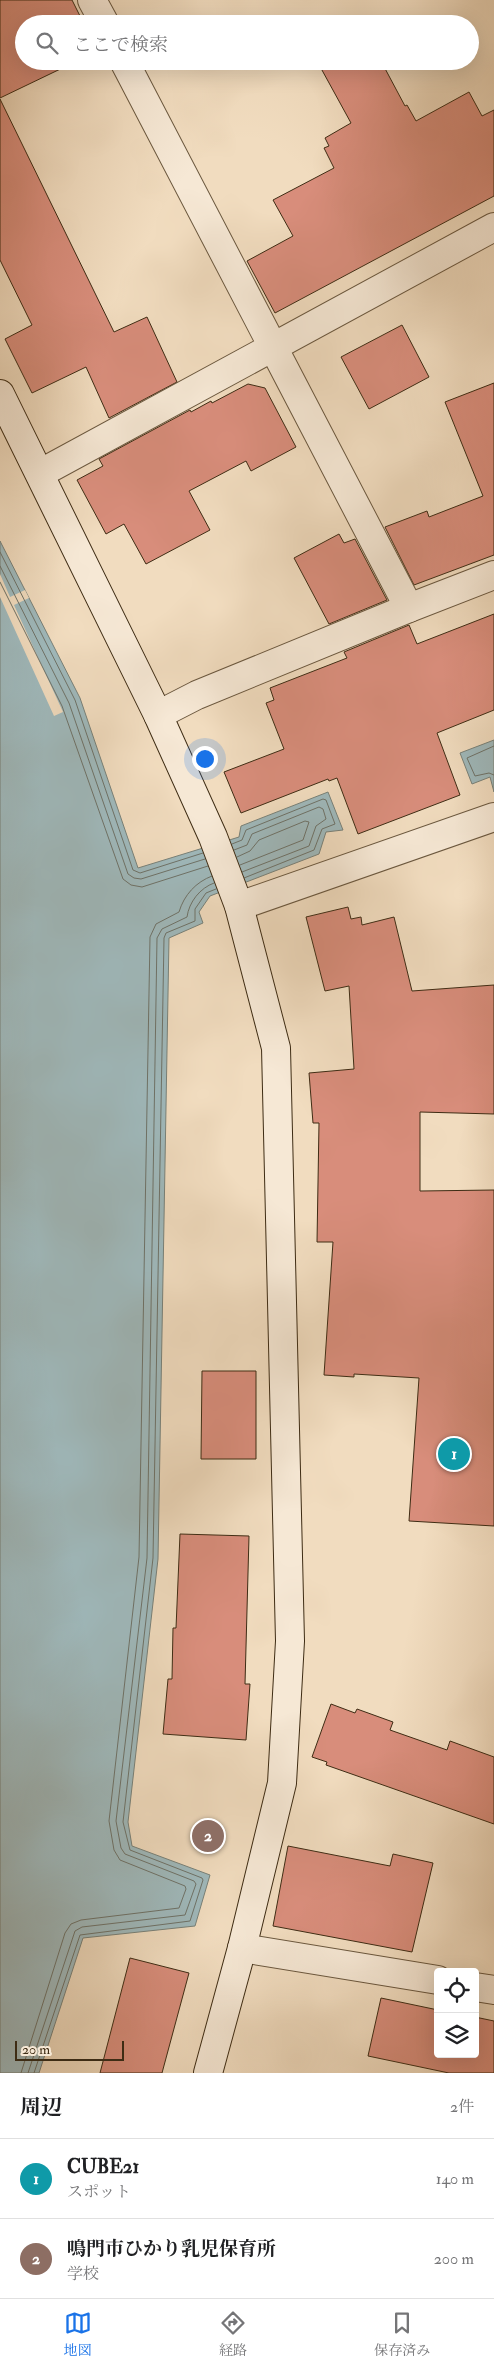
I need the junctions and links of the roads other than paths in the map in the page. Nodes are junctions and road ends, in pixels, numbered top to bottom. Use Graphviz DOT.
graph roads {
  1 [pos="92,0"];
  2 [pos="100,15"];
  3 [pos="129,70"];
  4 [pos="494,227"];
  5 [pos="274,347"];
  6 [pos="0,394"];
  7 [pos="41,473"];
  8 [pos="494,575"];
  9 [pos="409,608"];
  10 [pos="158,714"];
  11 [pos="494,817"];
  12 [pos="236,900"];
  13 [pos="242,1948"];
  14 [pos="434,1979"];
  15 [pos="479,1987"];
  16 [pos="494,1990"];
  17 [pos="208,2073"];
  1 -- 2 [label="street"];
  3 -- 5 [label="street"];
  4 -- 5 [label="street"];
  5 -- 7 [label="street"];
  5 -- 9 [label="street"];
  6 -- 7 [label="street"];
  7 -- 10 [label="street"];
  8 -- 9 [label="street"];
  9 -- 10 [label="street"];
  10 -- 12 [label="street"];
  11 -- 12 [label="street"];
  12 -- 13 [label="street"];
  13 -- 14 [label="street"];
  13 -- 17 [label="street"];
  15 -- 16 [label="street"];
}
